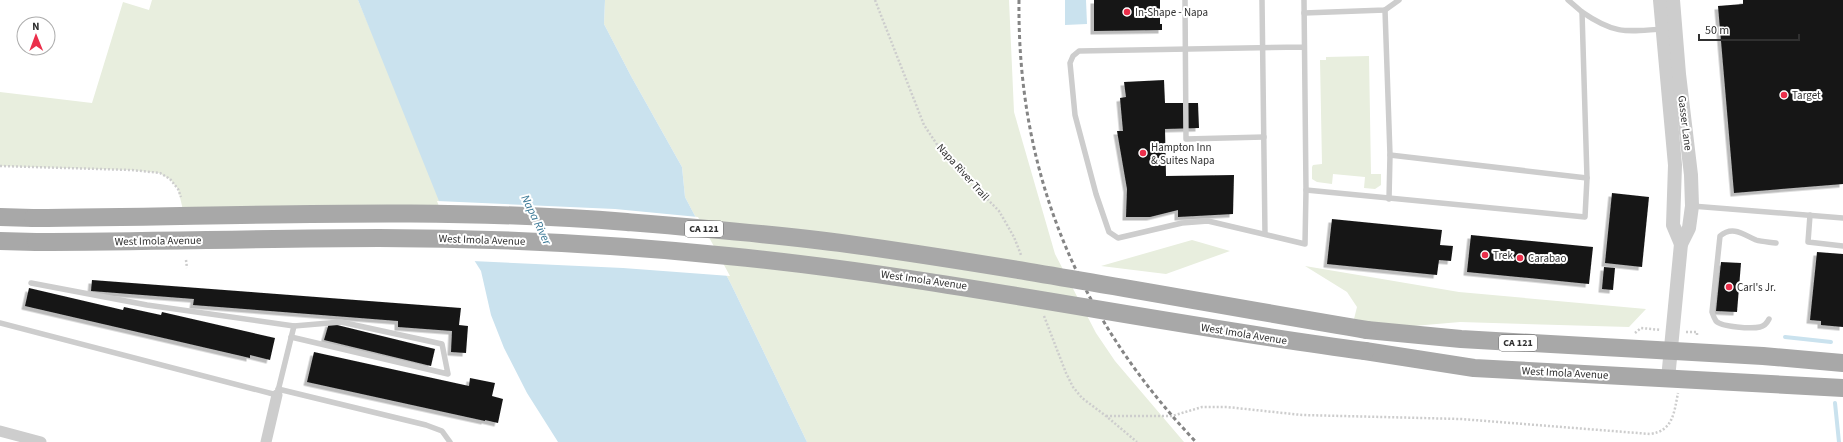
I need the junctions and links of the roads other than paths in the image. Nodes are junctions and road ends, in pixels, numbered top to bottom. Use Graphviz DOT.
graph roads {
  1 [pos="1185,0"];
  2 [pos="1262,0"];
  3 [pos="1304,0"];
  4 [pos="1400,0"];
  5 [pos="1568,0"];
  6 [pos="1660,0"];
  7 [pos="1673,0"];
  8 [pos="1385,10"];
  9 [pos="1582,12"];
  10 [pos="1304,13"];
  11 [pos="1663,29"];
  12 [pos="1304,47"];
  13 [pos="1262,48"];
  14 [pos="1186,49"];
  15 [pos="1264,136"];
  16 [pos="1390,155"];
  17 [pos="1587,178"];
  18 [pos="1306,190"];
  19 [pos="1389,199"];
  20 [pos="1692,206"];
  21 [pos="1810,215"];
  22 [pos="0,217"];
  23 [pos="1843,218"];
  24 [pos="1265,234"];
  25 [pos="0,242"];
  26 [pos="1776,243"];
  27 [pos="1681,244"];
  28 [pos="1843,246"];
  29 [pos="32,283"];
  30 [pos="1769,319"];
  31 [pos="0,323"];
  32 [pos="294,326"];
  33 [pos="291,337"];
  34 [pos="1670,352"];
  35 [pos="1843,363"];
  36 [pos="1668,378"];
  37 [pos="1843,388"];
  38 [pos="277,392"];
  39 [pos="0,431"];
  40 [pos="41,442"];
  41 [pos="266,442"];
  42 [pos="450,442"];
  1 -- 14 [label="lane"];
  2 -- 13 [label="lane"];
  3 -- 10 [label="lane"];
  4 -- 8 [label="lane"];
  5 -- 9 [label="lane"];
  6 -- 11 [label="street, Gasser Lane"];
  7 -- 20 [label="street, Gasser Lane"];
  8 -- 10 [label="lane"];
  8 -- 16 [label="lane"];
  9 -- 11 [label="lane"];
  9 -- 17 [label="lane"];
  10 -- 12 [label="lane"];
  11 -- 27 [label="street, Gasser Lane"];
  12 -- 13 [label="lane"];
  12 -- 18 [label="lane"];
  13 -- 14 [label="lane"];
  13 -- 15 [label="lane"];
  14 -- 15 [label="lane"];
  14 -- 24 [label="lane"];
  15 -- 24 [label="lane"];
  16 -- 17 [label="lane"];
  16 -- 19 [label="lane"];
  17 -- 19 [label="lane"];
  18 -- 19 [label="lane"];
  18 -- 24 [label="lane"];
  20 -- 21 [label="lane"];
  20 -- 27 [label="street, Gasser Lane"];
  21 -- 23 [label="lane"];
  21 -- 28 [label="lane"];
  22 -- 34 [label="main road, CA 121, bridge"];
  25 -- 36 [label="main road, West Imola Avenue / CA 121, bridge"];
  26 -- 30 [label="lane"];
  27 -- 34 [label="street, Gasser Lane"];
  29 -- 32 [label="lane"];
  31 -- 38 [label="lane"];
  32 -- 33 [label="lane"];
  32 -- 33 [label="lane"];
  33 -- 38 [label="lane"];
  34 -- 35 [label="main road, CA 121"];
  34 -- 36 [label="street, Gasser Lane"];
  36 -- 37 [label="main road, West Imola Avenue / CA 121"];
  38 -- 41 [label="street"];
  38 -- 42 [label="lane"];
  39 -- 40 [label="street"];
}
